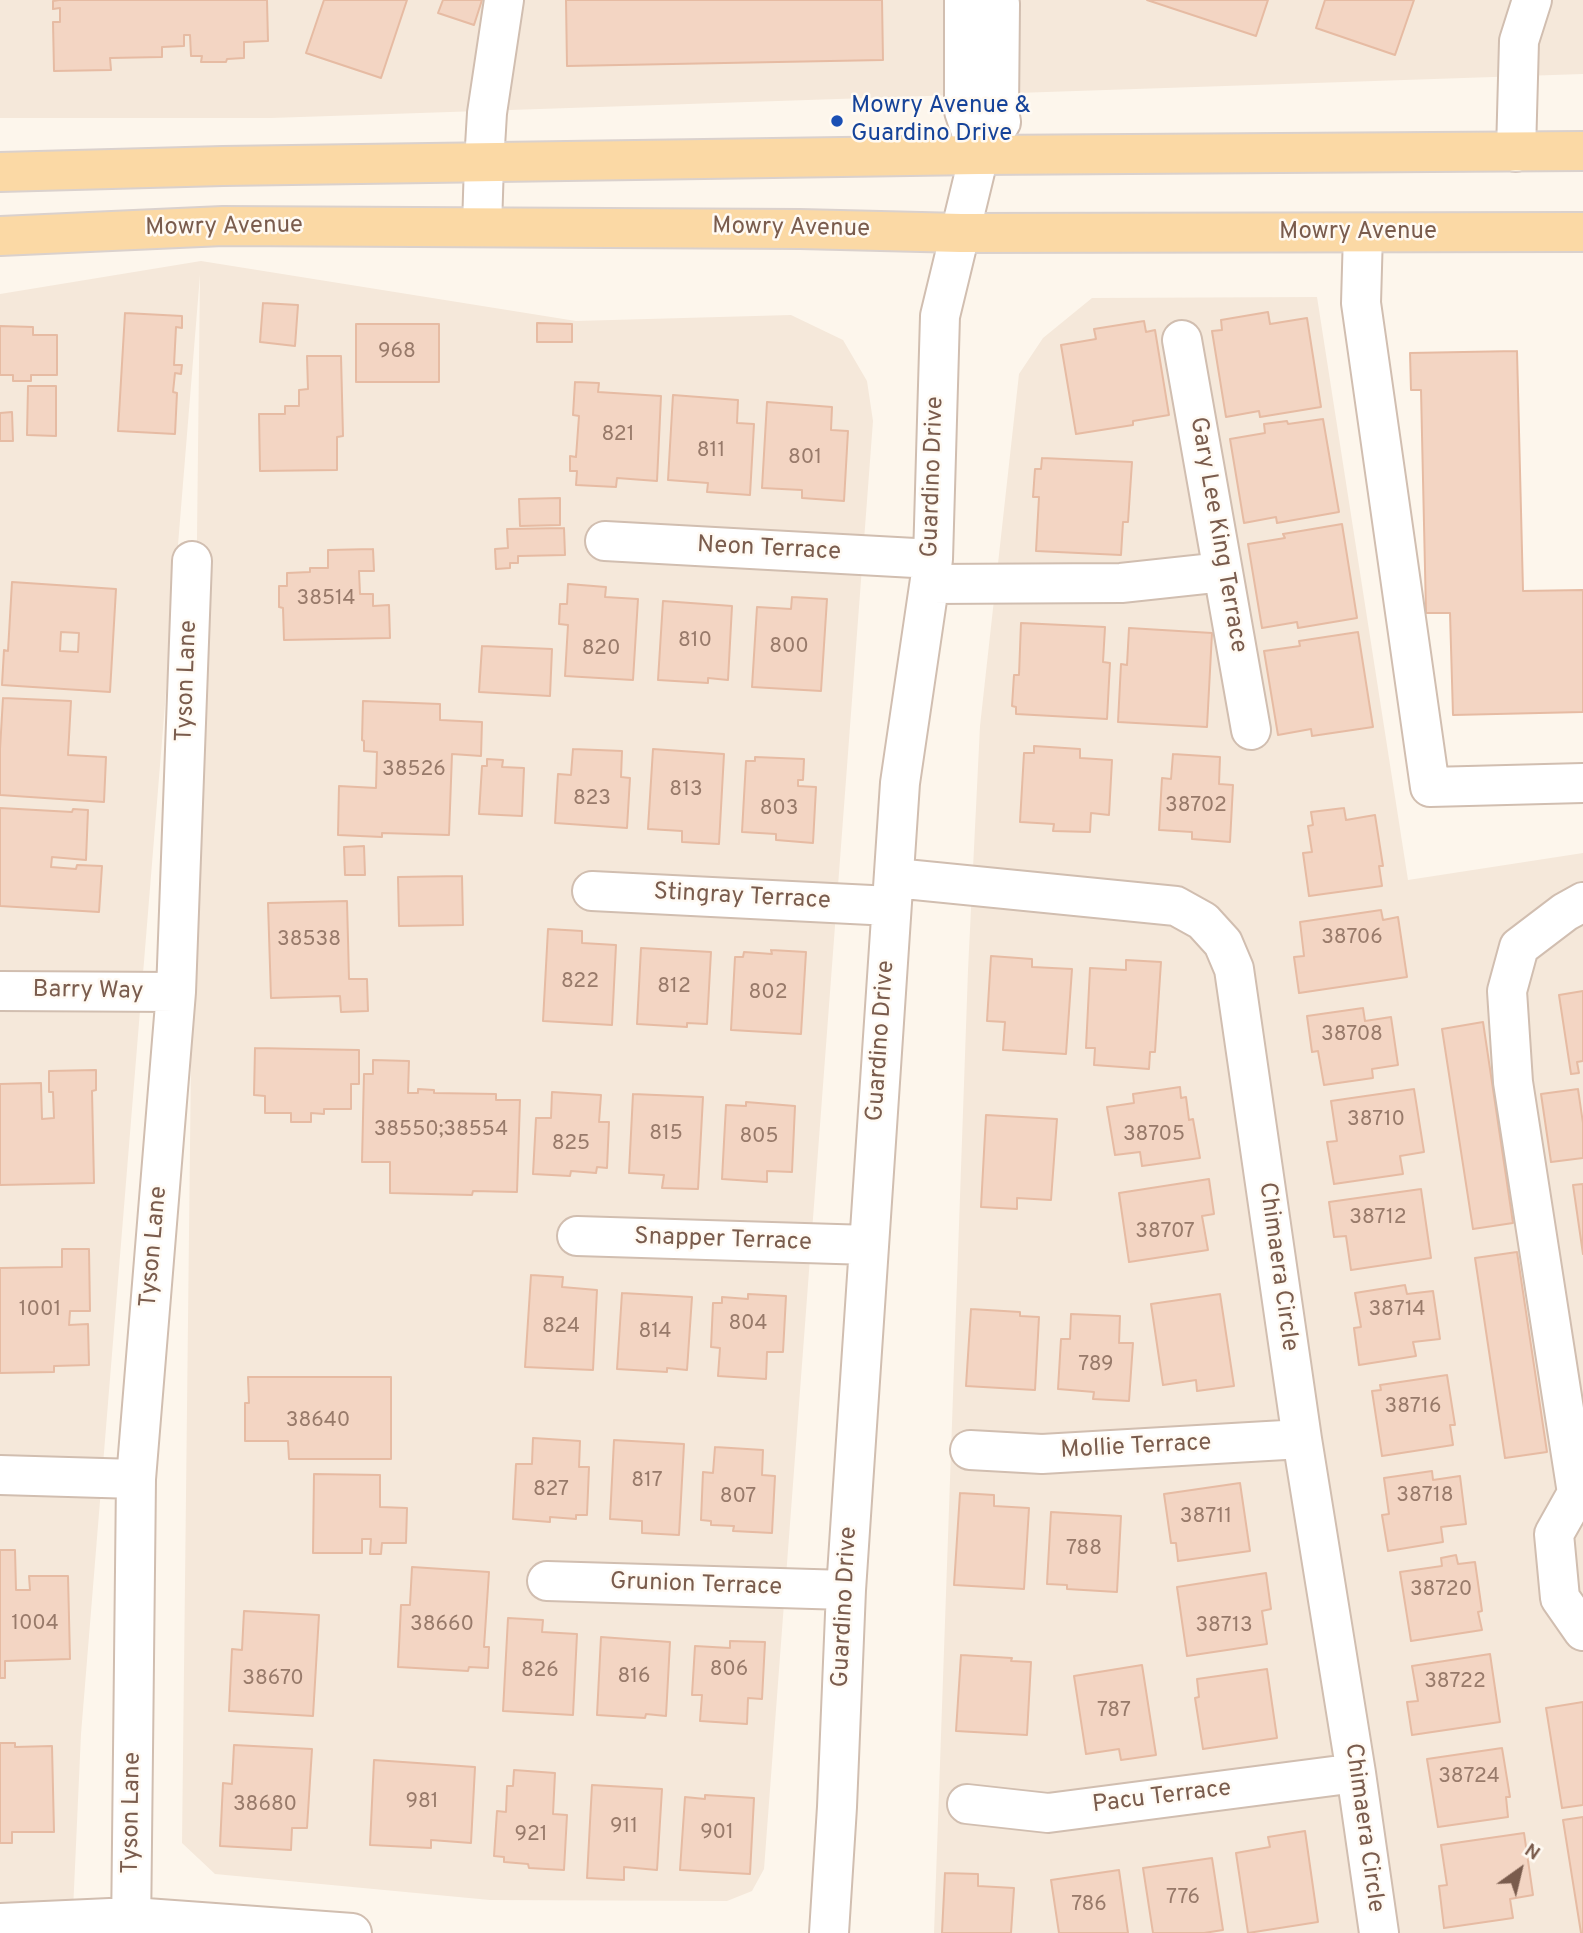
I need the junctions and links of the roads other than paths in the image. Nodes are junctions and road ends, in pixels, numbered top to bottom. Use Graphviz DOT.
graph roads {
  1 [pos="504,0"];
  2 [pos="964,0"];
  3 [pos="998,0"];
  4 [pos="1532,0"];
  5 [pos="1583,151"];
  6 [pos="1516,152"];
  7 [pos="979,155"];
  8 [pos="484,163"];
  9 [pos="0,172"];
  10 [pos="482,227"];
  11 [pos="1583,232"];
  12 [pos="961,233"];
  13 [pos="1363,233"];
  14 [pos="0,236"];
  15 [pos="1182,340"];
  16 [pos="605,541"];
  17 [pos="192,561"];
  18 [pos="931,571"];
  19 [pos="1223,572"];
  20 [pos="1251,730"];
  21 [pos="1583,783"];
  22 [pos="592,891"];
  23 [pos="893,892"];
  24 [pos="1583,902"];
  25 [pos="0,991"];
  26 [pos="176,992"];
  27 [pos="576,1236"];
  28 [pos="869,1245"];
  29 [pos="1302,1439"];
  30 [pos="970,1450"];
  31 [pos="0,1475"];
  32 [pos="136,1479"];
  33 [pos="1580,1492"];
  34 [pos="547,1581"];
  35 [pos="846,1590"];
  36 [pos="1583,1631"];
  37 [pos="1356,1773"];
  38 [pos="967,1804"];
  39 [pos="0,1923"];
  40 [pos="132,1925"];
  41 [pos="352,1933"];
  42 [pos="829,1933"];
  43 [pos="1379,1933"];
  1 -- 8 [label="street"];
  2 -- 7 [label="street"];
  3 -- 7 [label="street"];
  4 -- 6 [label="street"];
  5 -- 6 [label="main road"];
  6 -- 7 [label="main road"];
  7 -- 8 [label="main road"];
  7 -- 12 [label="street, Guardino Drive"];
  8 -- 9 [label="main road"];
  8 -- 10 [label="street"];
  10 -- 12 [label="main road, Mowry Avenue"];
  10 -- 14 [label="main road, Mowry Avenue"];
  11 -- 13 [label="main road, Mowry Avenue"];
  12 -- 13 [label="main road, Mowry Avenue"];
  12 -- 18 [label="street, Guardino Drive"];
  13 -- 21 [label="street"];
  15 -- 19 [label="street, Gary Lee King Terrace"];
  16 -- 18 [label="street, Neon Terrace"];
  17 -- 26 [label="street, Tyson Lane"];
  18 -- 19 [label="street, Neon Terrace"];
  18 -- 23 [label="street, Guardino Drive"];
  19 -- 20 [label="street, Gary Lee King Terrace"];
  22 -- 23 [label="street, Stingray Terrace"];
  23 -- 28 [label="street, Guardino Drive"];
  23 -- 29 [label="street, Chimaera Circle"];
  24 -- 33 [label="street"];
  25 -- 26 [label="street, Barry Way"];
  26 -- 32 [label="street, Tyson Lane"];
  27 -- 28 [label="street, Snapper Terrace"];
  28 -- 35 [label="street, Guardino Drive"];
  29 -- 30 [label="street, Mollie Terrace"];
  29 -- 37 [label="street, Chimaera Circle"];
  31 -- 32 [label="street"];
  32 -- 40 [label="street, Tyson Lane"];
  33 -- 36 [label="street"];
  34 -- 35 [label="street, Grunion Terrace"];
  35 -- 42 [label="street, Guardino Drive"];
  37 -- 38 [label="street, Pacu Terrace"];
  37 -- 43 [label="street, Chimaera Circle"];
  39 -- 40 [label="street"];
  40 -- 41 [label="street"];
}
